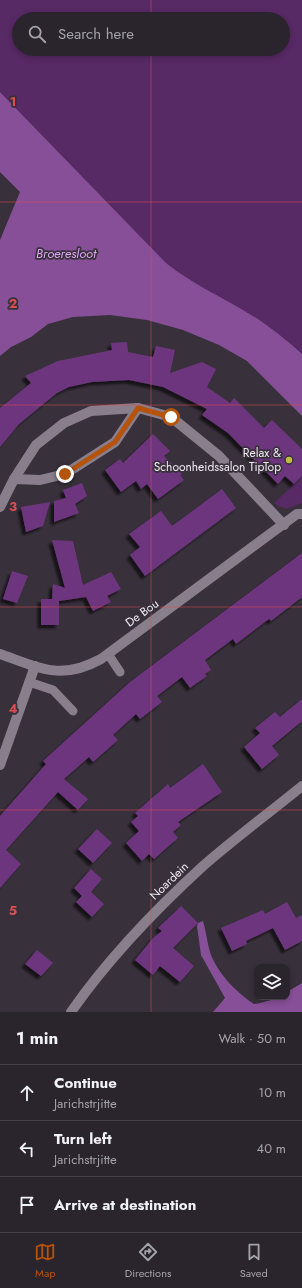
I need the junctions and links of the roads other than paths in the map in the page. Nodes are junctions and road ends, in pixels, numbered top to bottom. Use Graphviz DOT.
graph roads {
  1 [pos="138,408"];
  2 [pos="14,478"];
  3 [pos="0,508"];
  4 [pos="302,514"];
  5 [pos="284,525"];
  6 [pos="0,654"];
  7 [pos="108,654"];
  8 [pos="35,666"];
  9 [pos="120,672"];
  10 [pos="29,682"];
  11 [pos="73,711"];
  12 [pos="0,765"];
  13 [pos="302,786"];
  14 [pos="71,1012"];
  1 -- 2 [label="street"];
  1 -- 2 [label="street"];
  1 -- 5 [label="street"];
  2 -- 3 [label="street"];
  4 -- 5 [label="street, De Bou"];
  5 -- 7 [label="street, De Bou"];
  6 -- 8 [label="street, De Bou"];
  7 -- 8 [label="street, De Bou"];
  7 -- 9 [label="lane"];
  8 -- 10 [label="street"];
  10 -- 11 [label="lane"];
  10 -- 12 [label="street"];
  13 -- 14 [label="street, Noardein"];
}
